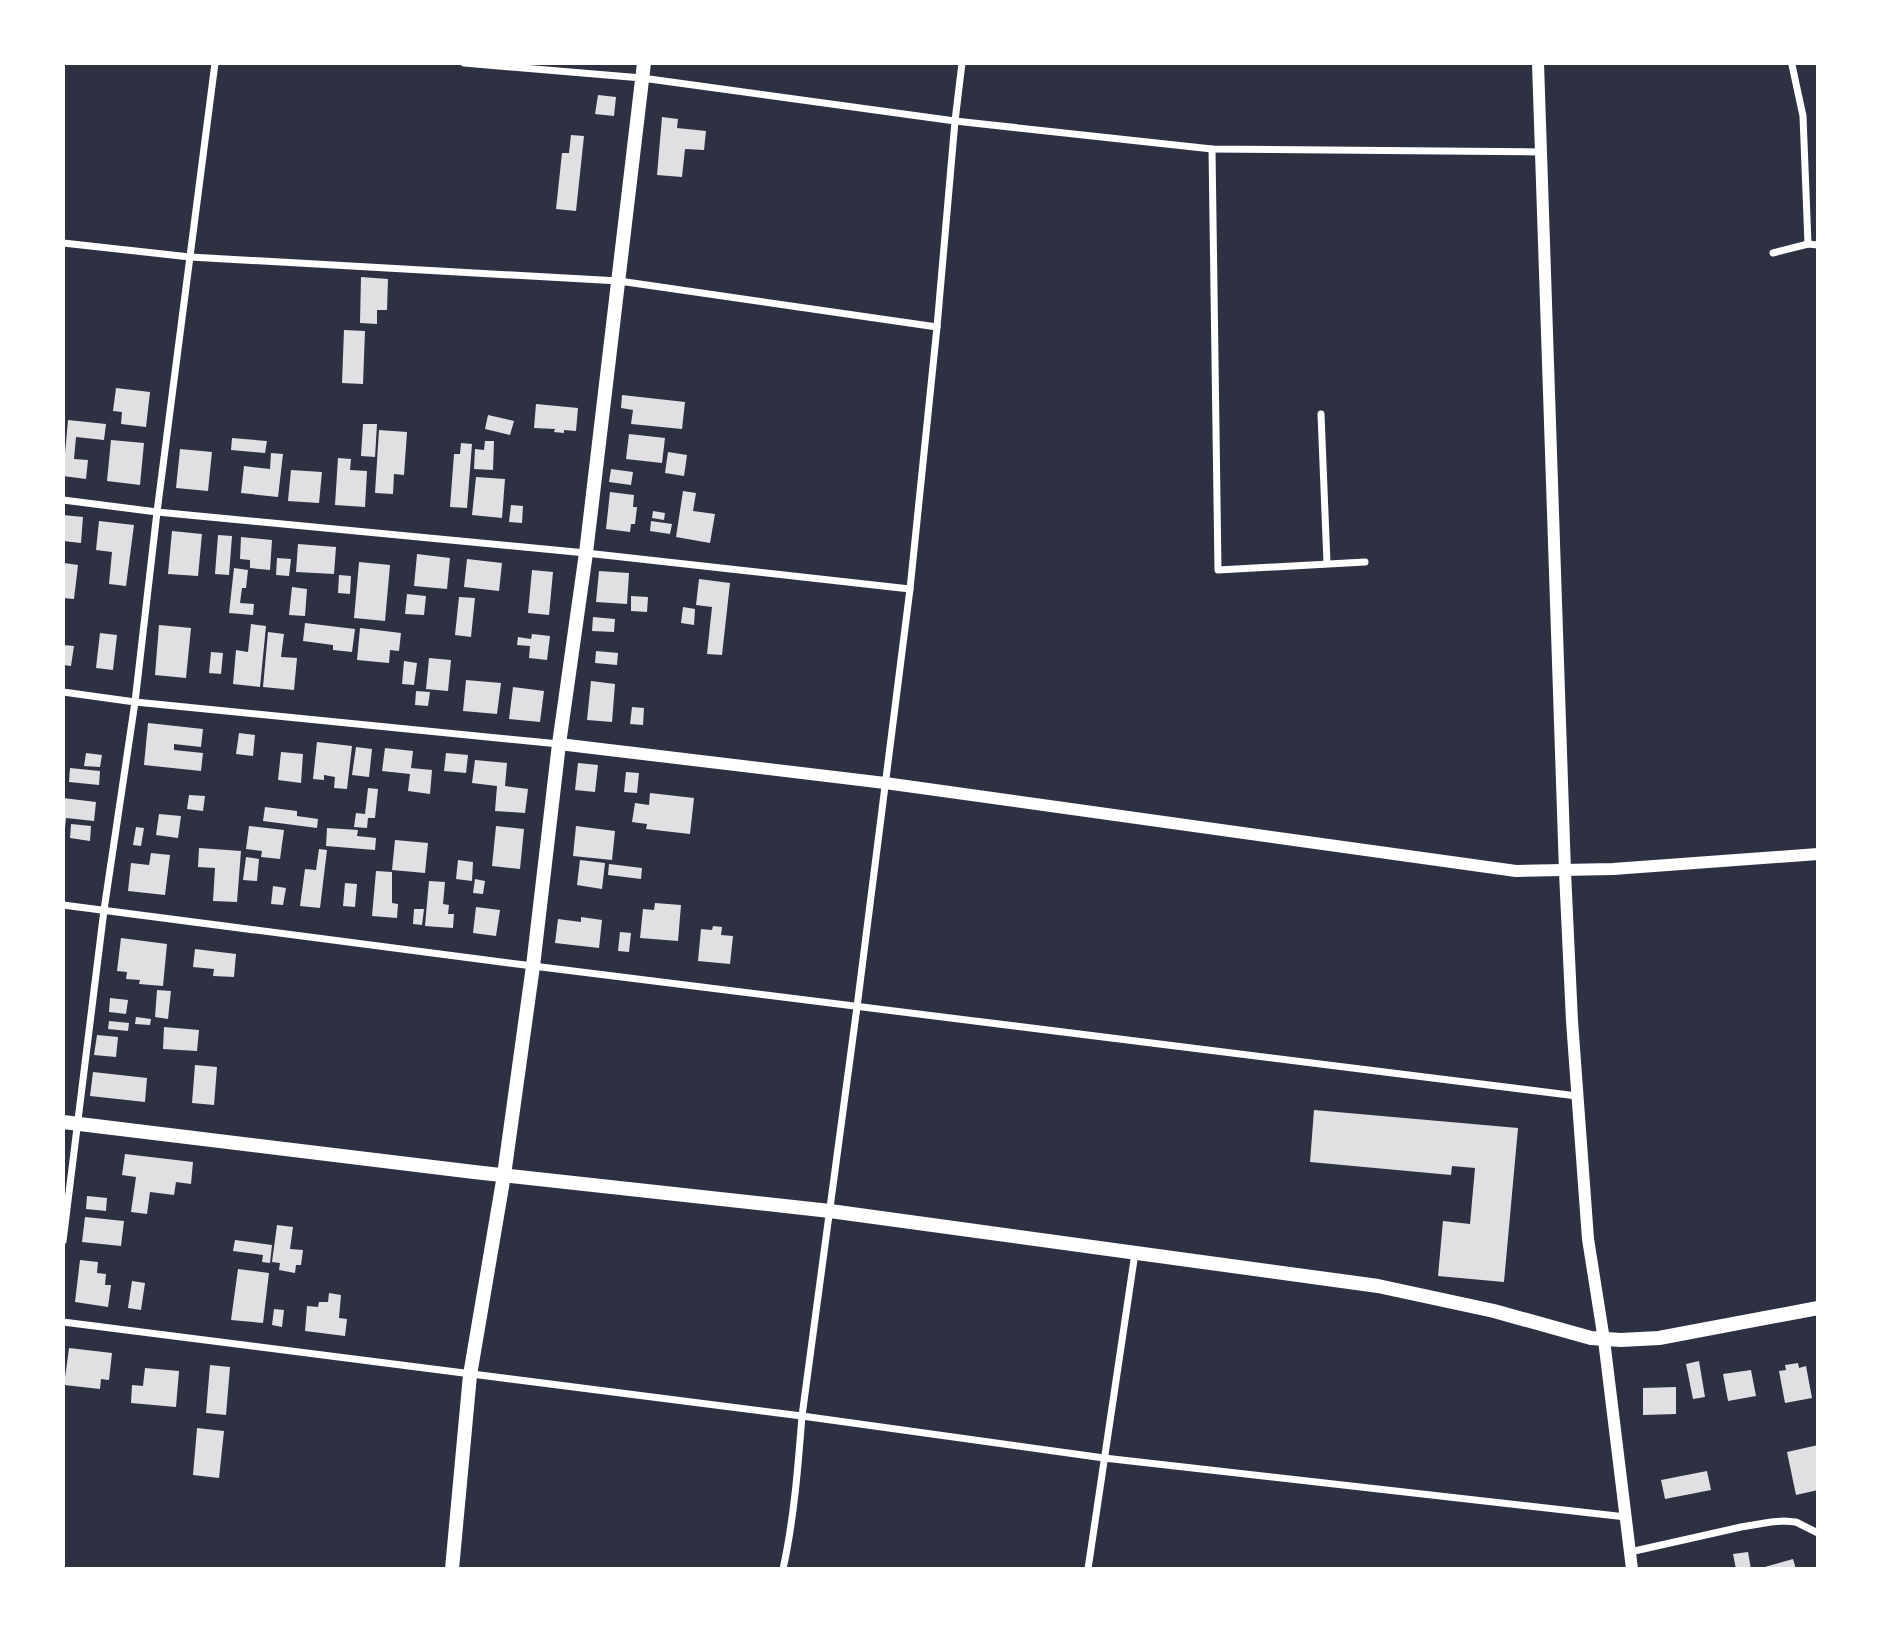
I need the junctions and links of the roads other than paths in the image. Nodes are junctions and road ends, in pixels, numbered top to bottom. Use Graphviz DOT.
graph roads {
  1 [pos="215,63"];
  2 [pos="464,63"];
  3 [pos="962,63"];
  4 [pos="1538,63"];
  5 [pos="1792,65"];
  6 [pos="643,70"];
  7 [pos="955,121"];
  8 [pos="1213,149"];
  9 [pos="1541,152"];
  10 [pos="63,243"];
  11 [pos="1808,244"];
  12 [pos="1818,245"];
  13 [pos="1773,253"];
  14 [pos="190,257"];
  15 [pos="619,281"];
  16 [pos="937,327"];
  17 [pos="1321,414"];
  18 [pos="63,500"];
  19 [pos="157,512"];
  20 [pos="586,553"];
  21 [pos="1365,562"];
  22 [pos="1327,563"];
  23 [pos="910,589"];
  24 [pos="63,692"];
  25 [pos="135,702"];
  26 [pos="559,744"];
  27 [pos="885,783"];
  28 [pos="1818,854"];
  29 [pos="1565,872"];
  30 [pos="63,905"];
  31 [pos="104,910"];
  32 [pos="533,966"];
  33 [pos="857,1007"];
  34 [pos="1577,1096"];
  35 [pos="70,1123"];
  36 [pos="504,1175"];
  37 [pos="830,1211"];
  38 [pos="63,1241"];
  39 [pos="1135,1253"];
  40 [pos="1818,1308"];
  41 [pos="63,1322"];
  42 [pos="1604,1340"];
  43 [pos="470,1375"];
  44 [pos="802,1416"];
  45 [pos="1104,1458"];
  46 [pos="1626,1517"];
  47 [pos="1818,1533"];
  48 [pos="1630,1552"];
  49 [pos="452,1569"];
  50 [pos="783,1569"];
  51 [pos="1088,1569"];
  52 [pos="1632,1569"];
  1 -- 14 [label="street"];
  2 -- 6 [label="street"];
  3 -- 7 [label="street"];
  4 -- 9 [label="street"];
  5 -- 11 [label="street"];
  6 -- 7 [label="street"];
  6 -- 15 [label="main road"];
  7 -- 8 [label="street"];
  7 -- 16 [label="street"];
  8 -- 9 [label="street"];
  8 -- 22 [label="street"];
  9 -- 29 [label="street"];
  10 -- 14 [label="street"];
  11 -- 12 [label="street"];
  11 -- 13 [label="street"];
  14 -- 15 [label="street"];
  14 -- 19 [label="street"];
  15 -- 16 [label="street"];
  15 -- 20 [label="main road"];
  16 -- 23 [label="street"];
  17 -- 22 [label="street"];
  18 -- 19 [label="street"];
  19 -- 20 [label="street"];
  19 -- 25 [label="street"];
  20 -- 23 [label="street"];
  20 -- 26 [label="main road"];
  21 -- 22 [label="street"];
  23 -- 27 [label="street"];
  24 -- 25 [label="street"];
  25 -- 26 [label="street"];
  25 -- 31 [label="street"];
  26 -- 27 [label="street"];
  26 -- 32 [label="main road"];
  27 -- 29 [label="street"];
  27 -- 33 [label="street"];
  28 -- 29 [label="street"];
  29 -- 34 [label="street"];
  30 -- 31 [label="street"];
  31 -- 32 [label="street"];
  31 -- 35 [label="street"];
  32 -- 33 [label="street"];
  32 -- 36 [label="main road"];
  33 -- 34 [label="street"];
  33 -- 37 [label="street"];
  34 -- 42 [label="street"];
  35 -- 36 [label="main road"];
  35 -- 38 [label="street"];
  36 -- 37 [label="main road"];
  36 -- 43 [label="main road"];
  37 -- 39 [label="main road"];
  37 -- 44 [label="street"];
  39 -- 42 [label="main road"];
  39 -- 45 [label="street"];
  40 -- 42 [label="main road"];
  41 -- 43 [label="street"];
  42 -- 46 [label="street"];
  43 -- 44 [label="street"];
  43 -- 49 [label="main road"];
  44 -- 45 [label="street"];
  44 -- 50 [label="street"];
  45 -- 46 [label="street"];
  45 -- 51 [label="street"];
  46 -- 48 [label="street"];
  47 -- 48 [label="street"];
  48 -- 52 [label="street"];
}
